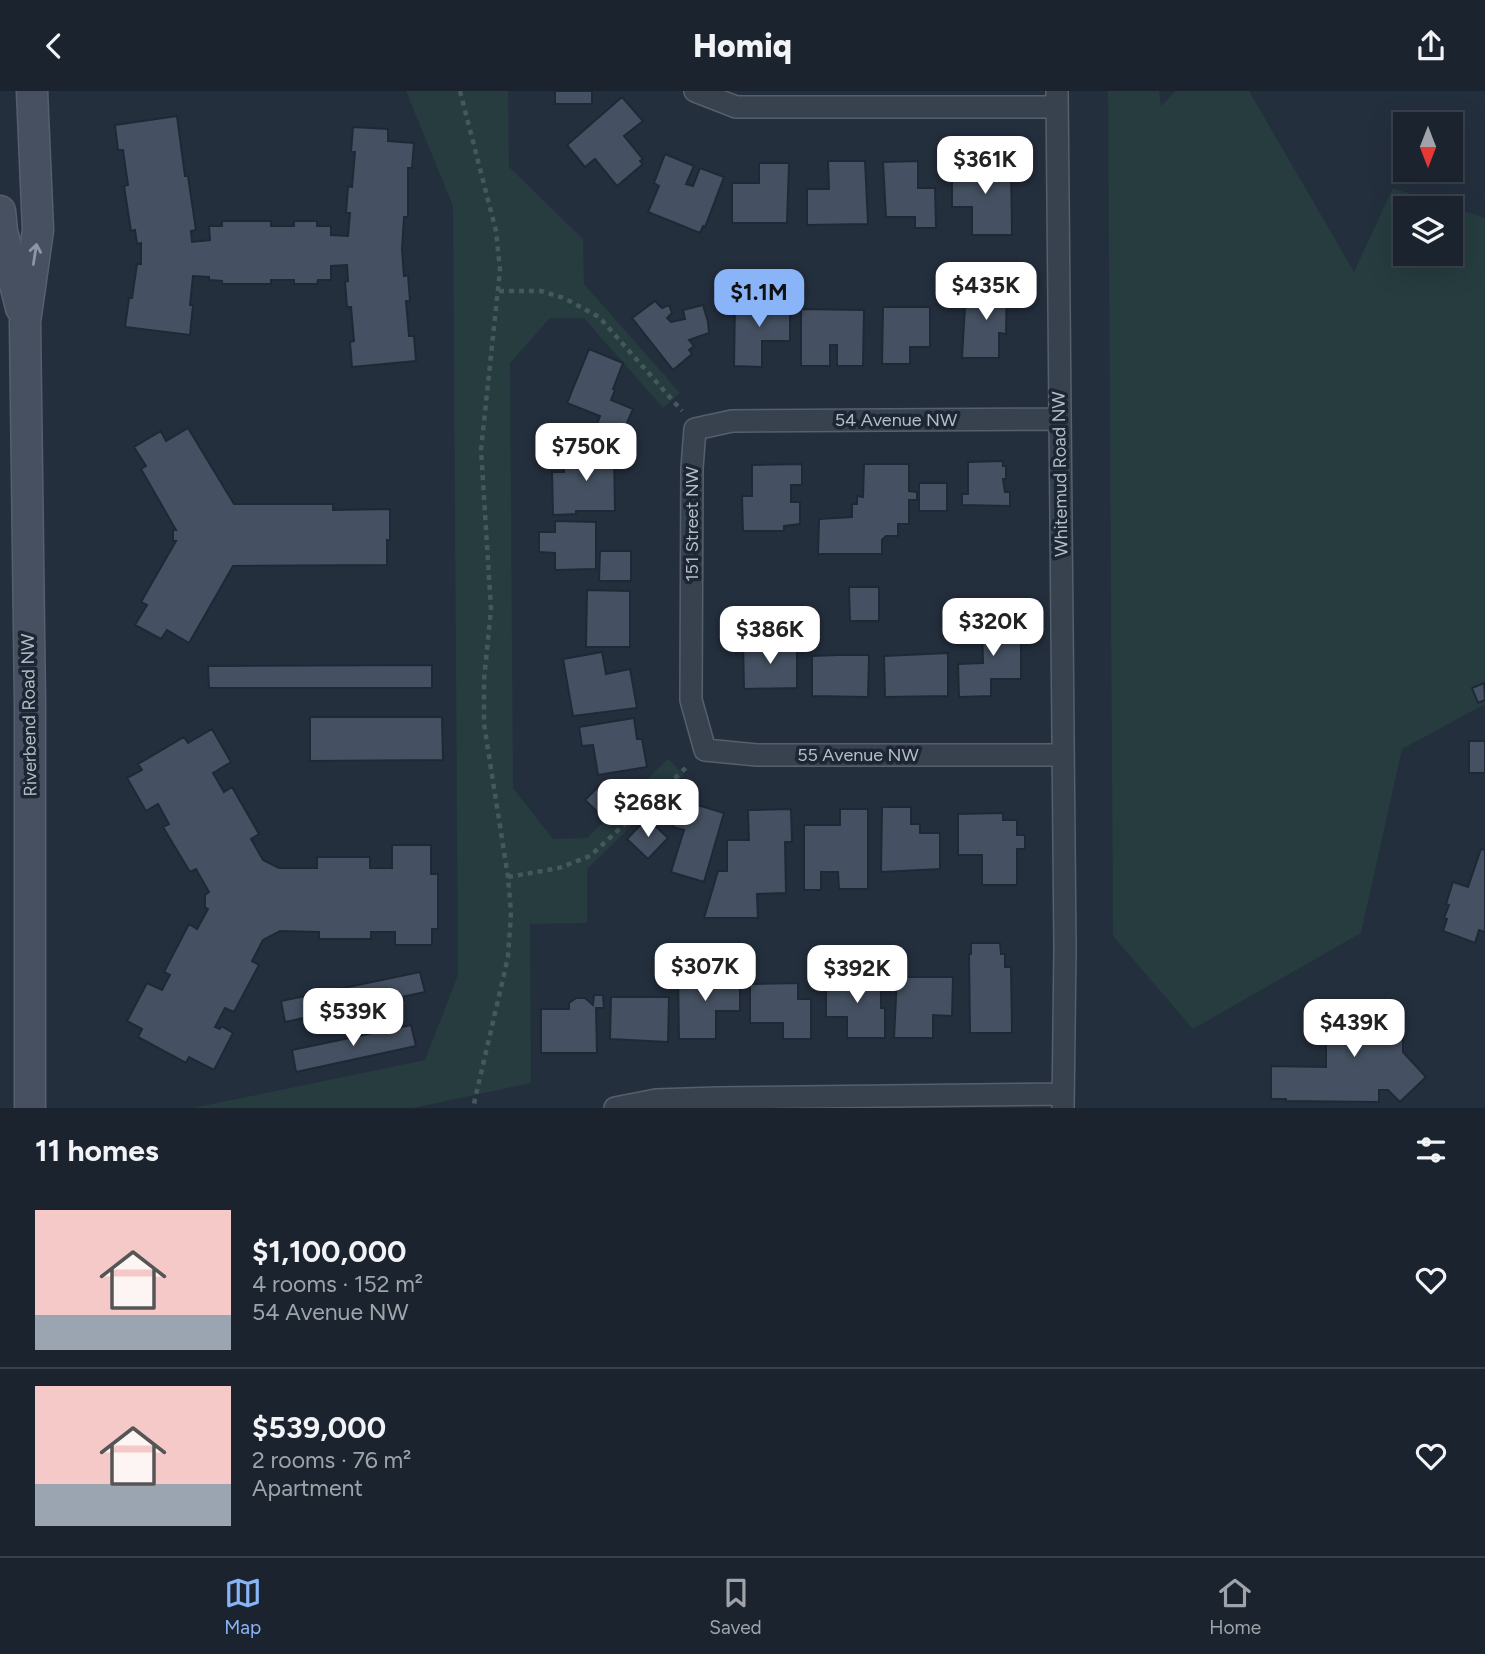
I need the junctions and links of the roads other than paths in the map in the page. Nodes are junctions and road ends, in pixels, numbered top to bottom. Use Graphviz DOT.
graph roads {
  1 [pos="32,91"];
  2 [pos="695,92"];
  3 [pos="1057,99"];
  4 [pos="0,211"];
  5 [pos="25,322"];
  6 [pos="1059,419"];
  7 [pos="695,429"];
  8 [pos="705,750"];
  9 [pos="1063,755"];
  10 [pos="1063,1101"];
  11 [pos="717,1103"];
  12 [pos="30,1108"];
  13 [pos="615,1108"];
  5 -- 1 [label="street, Riverbend Road NW, one-way"];
  2 -- 3 [label="street"];
  3 -- 6 [label="street, Whitemud Road NW"];
  4 -- 5 [label="street, Riverbend Road NW"];
  5 -- 12 [label="street, Riverbend Road NW"];
  6 -- 7 [label="street, 54 Avenue NW"];
  6 -- 9 [label="street, Whitemud Road NW"];
  7 -- 8 [label="street, 151 Street NW"];
  8 -- 9 [label="street, 55 Avenue NW"];
  9 -- 10 [label="street, Whitemud Road NW"];
  10 -- 11 [label="street"];
  11 -- 13 [label="street"];
}
